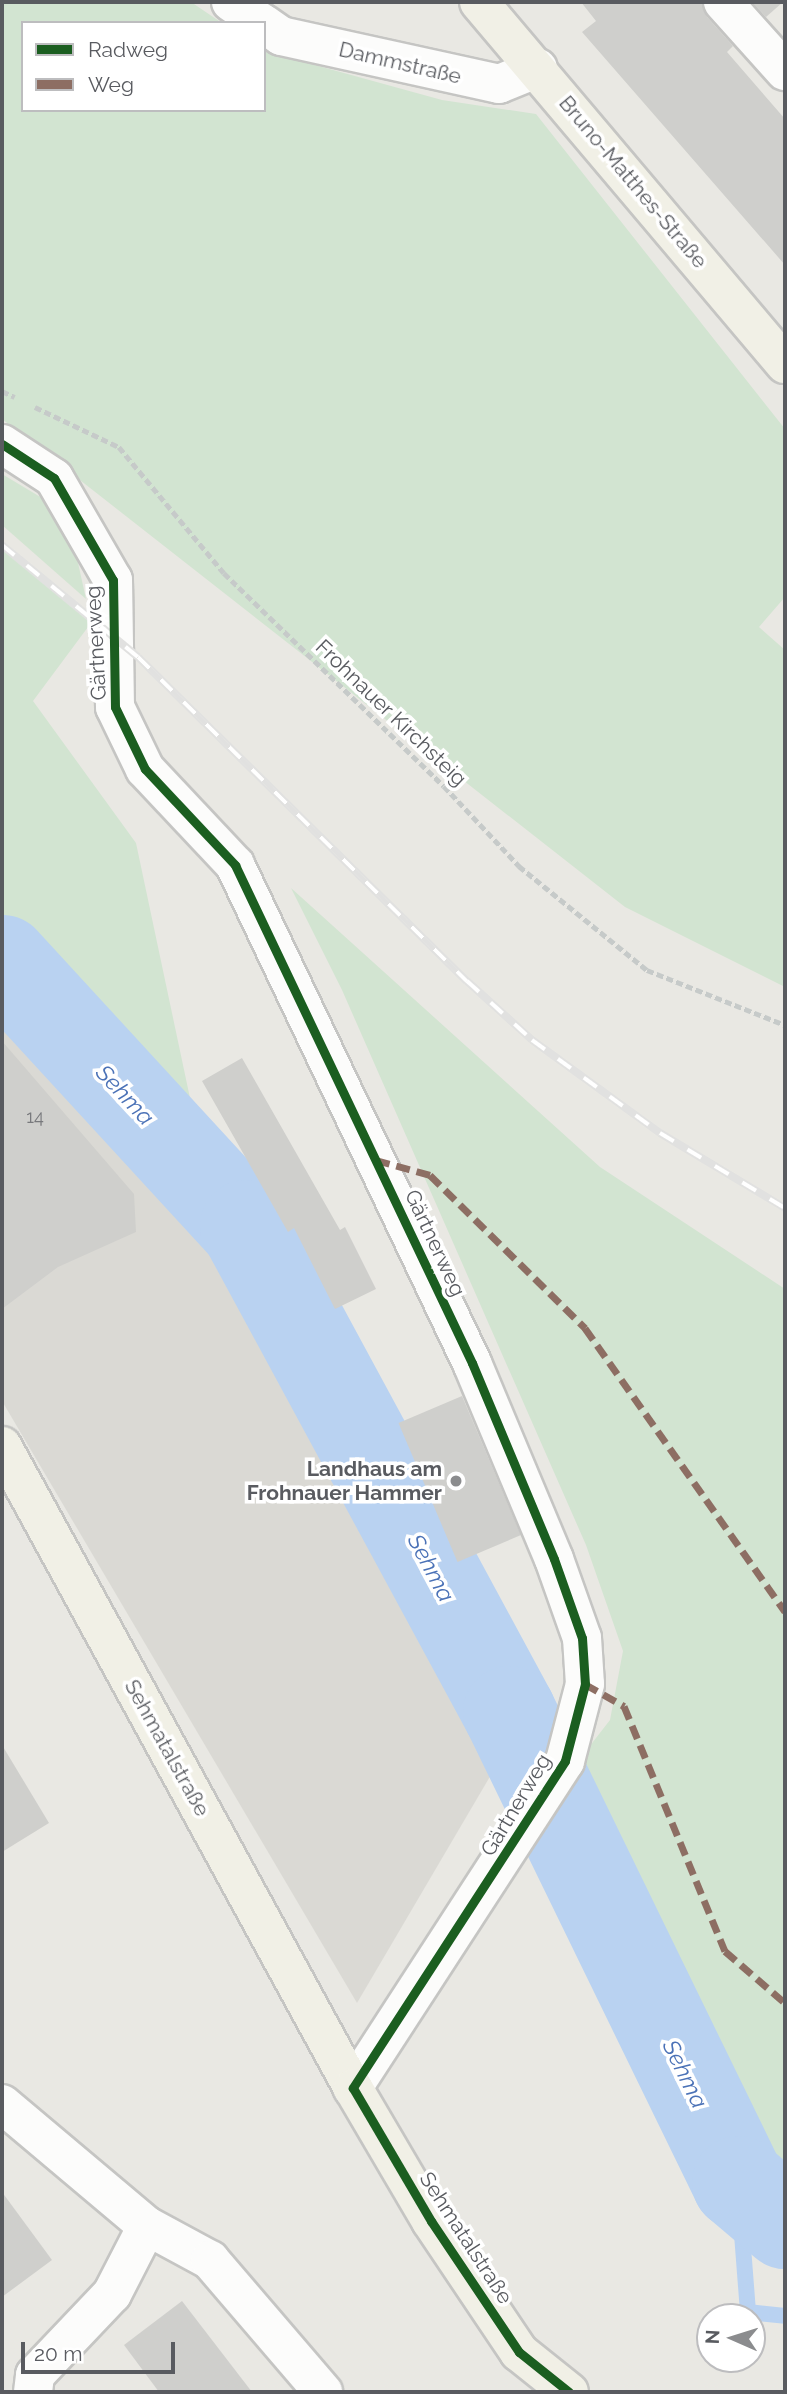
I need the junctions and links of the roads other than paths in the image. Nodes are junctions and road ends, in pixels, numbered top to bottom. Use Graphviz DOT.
graph roads {
  1 [pos="231,2"];
  2 [pos="479,2"];
  3 [pos="723,2"];
  4 [pos="259,21"];
  5 [pos="266,26"];
  6 [pos="538,68"];
  7 [pos="785,71"];
  8 [pos="785,364"];
  9 [pos="2,444"];
  10 [pos="2,1446"];
  11 [pos="353,2088"];
  12 [pos="2,2104"];
  13 [pos="147,2226"];
  14 [pos="33,2392"];
  15 [pos="323,2392"];
  16 [pos="569,2392"];
  1 -- 4 [label="street, Dammstraße"];
  2 -- 6 [label="main road, Bruno-Matthes-Straße"];
  3 -- 7 [label="street"];
  5 -- 6 [label="street, Dammstraße"];
  6 -- 8 [label="main road, Bruno-Matthes-Straße"];
  9 -- 11 [label="street, Gärtnerweg"];
  10 -- 11 [label="main road, Sehmatalstraße"];
  11 -- 16 [label="main road, Sehmatalstraße"];
  12 -- 13 [label="street"];
  13 -- 14 [label="street"];
  13 -- 15 [label="street"];
}
